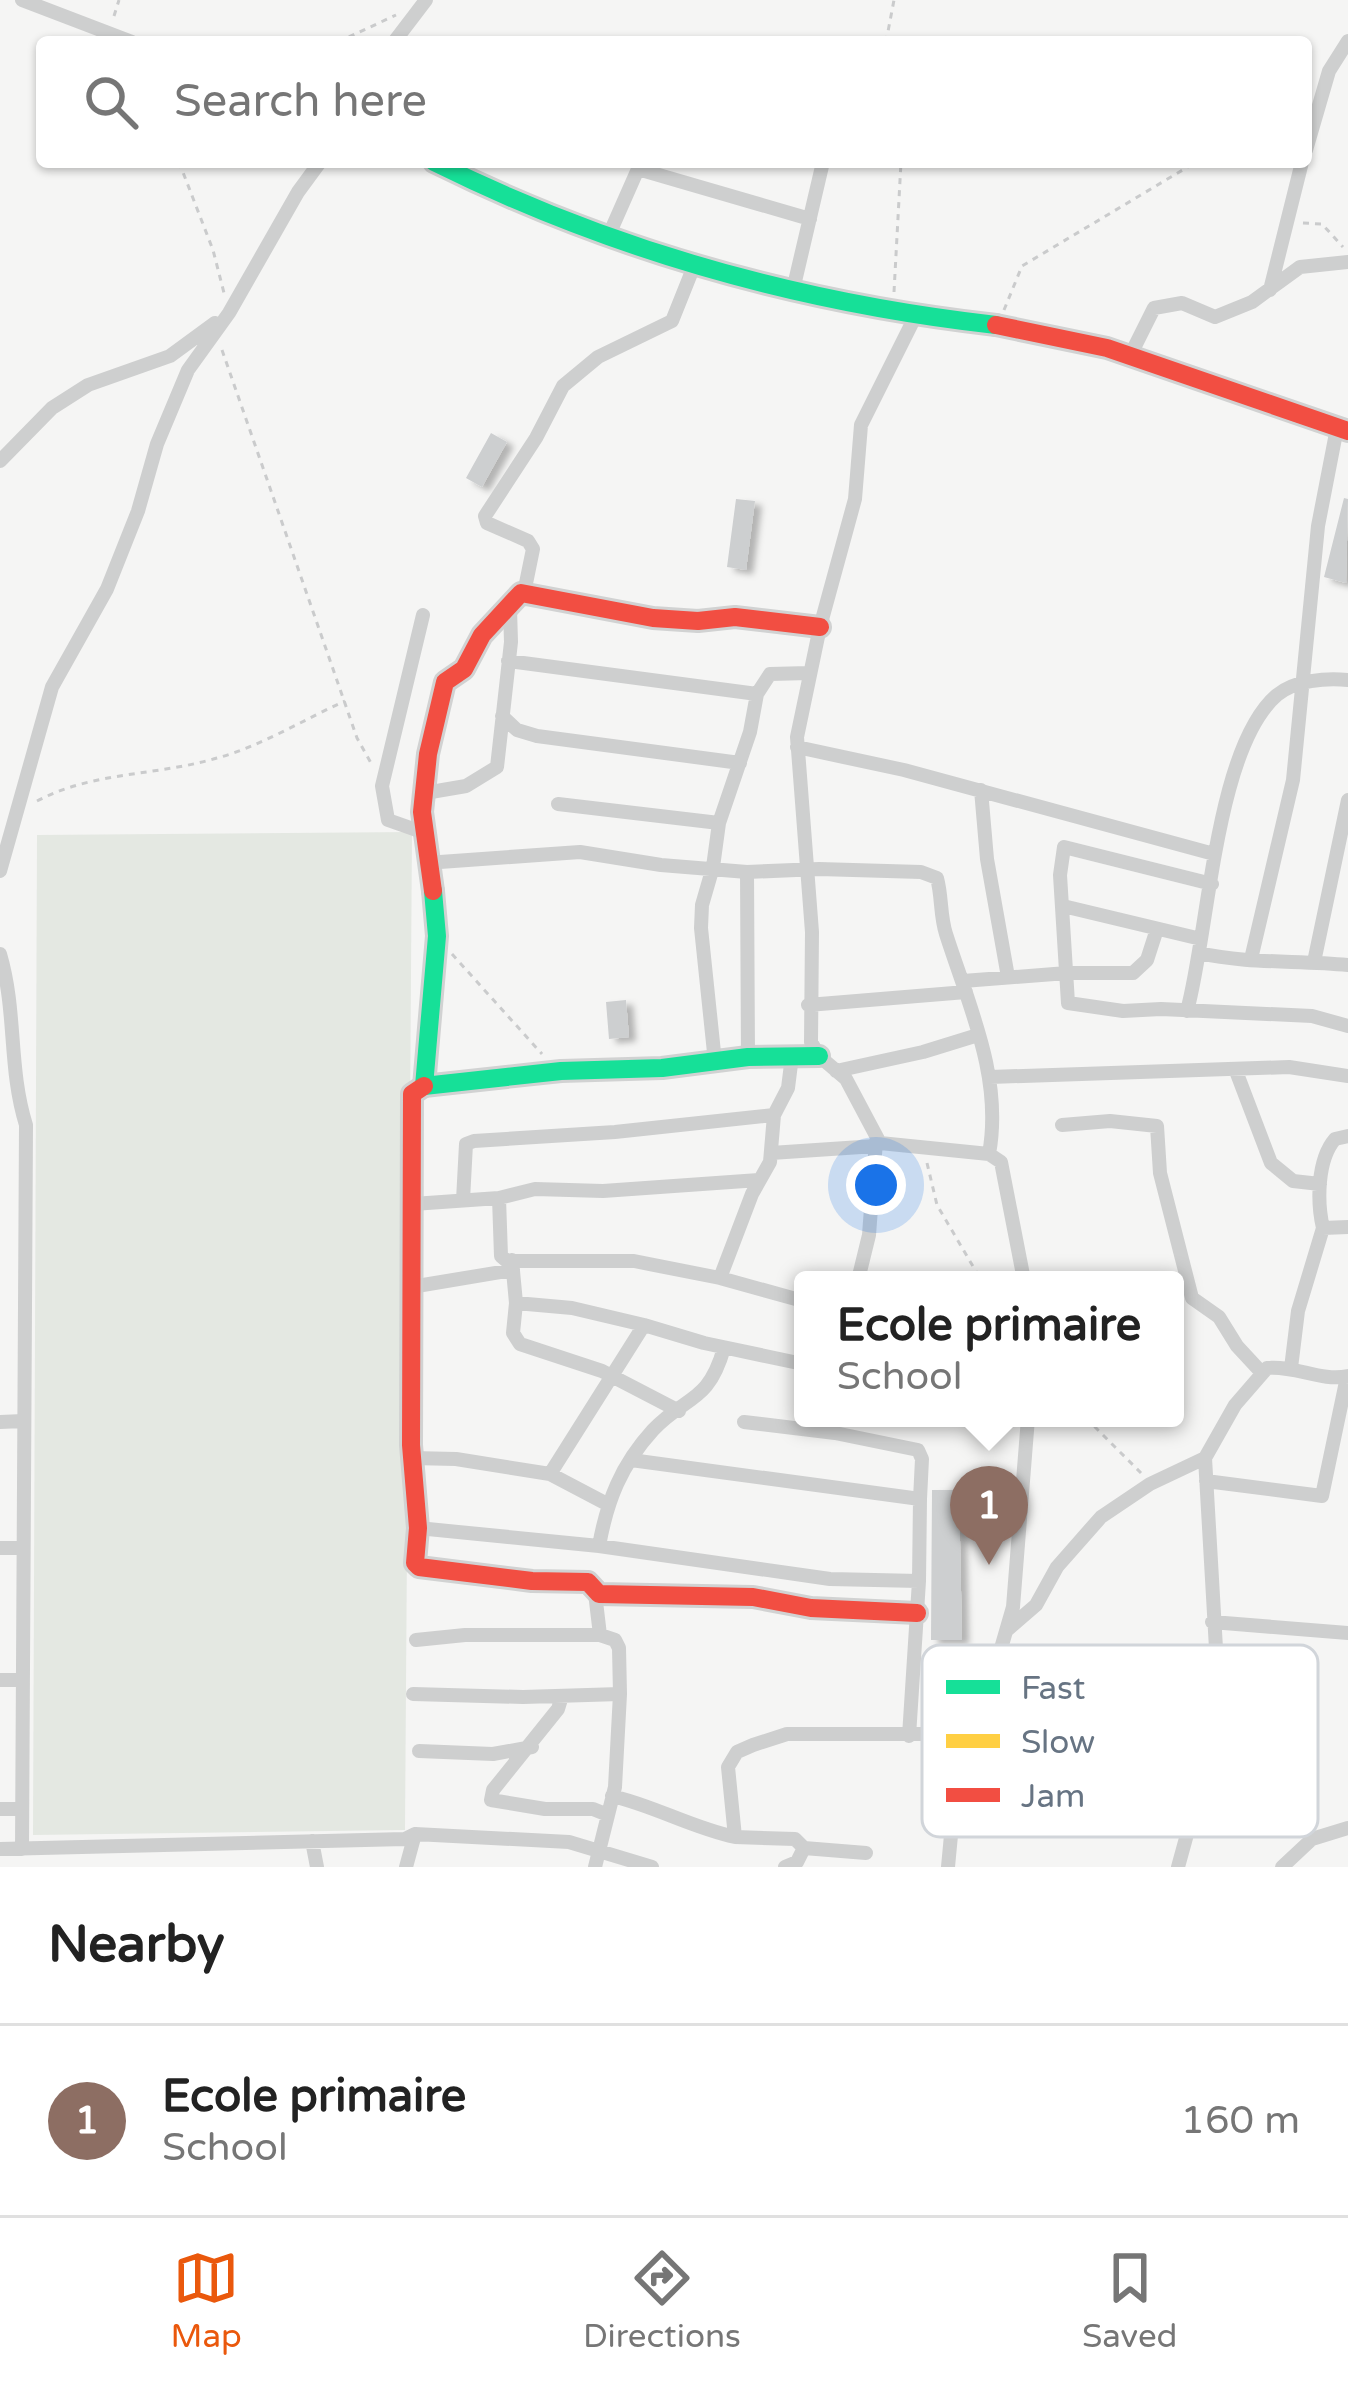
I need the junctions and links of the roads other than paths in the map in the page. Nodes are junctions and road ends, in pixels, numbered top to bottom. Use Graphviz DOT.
graph roads {
  1 [pos="22,0"];
  2 [pos="422,5"];
  3 [pos="120,36"];
  4 [pos="399,36"];
  5 [pos="1348,41"];
  6 [pos="1312,129"];
  7 [pos="316,168"];
  8 [pos="446,168"];
  9 [pos="822,168"];
  10 [pos="1301,168"];
  11 [pos="810,219"];
  12 [pos="608,236"];
  13 [pos="1348,257"];
  14 [pos="694,266"];
  15 [pos="793,290"];
  16 [pos="1270,290"];
  17 [pos="229,313"];
  18 [pos="916,315"];
  19 [pos="1130,356"];
  20 [pos="1342,429"];
  21 [pos="0,461"];
  22 [pos="524,593"];
  23 [pos="510,609"];
  24 [pos="423,615"];
  25 [pos="820,627"];
  26 [pos="508,661"];
  27 [pos="809,674"];
  28 [pos="1348,680"];
  29 [pos="1304,683"];
  30 [pos="757,694"];
  31 [pos="502,716"];
  32 [pos="797,747"];
  33 [pos="740,763"];
  34 [pos="981,790"];
  35 [pos="425,793"];
  36 [pos="1348,800"];
  37 [pos="558,804"];
  38 [pos="719,823"];
  39 [pos="422,832"];
  40 [pos="1214,854"];
  41 [pos="426,863"];
  42 [pos="713,867"];
  43 [pos="808,869"];
  44 [pos="0,871"];
  45 [pos="747,872"];
  46 [pos="1212,884"];
  47 [pos="1063,906"];
  48 [pos="1157,929"];
  49 [pos="1200,946"];
  50 [pos="0,954"];
  51 [pos="1252,959"];
  52 [pos="1314,962"];
  53 [pos="1348,965"];
  54 [pos="1066,973"];
  55 [pos="1008,977"];
  56 [pos="964,987"];
  57 [pos="808,1005"];
  58 [pos="1187,1011"];
  59 [pos="1348,1026"];
  60 [pos="977,1035"];
  61 [pos="792,1056"];
  62 [pos="818,1056"];
  63 [pos="748,1057"];
  64 [pos="715,1062"];
  65 [pos="1237,1070"];
  66 [pos="836,1071"];
  67 [pos="1348,1076"];
  68 [pos="990,1077"];
  69 [pos="424,1086"];
  70 [pos="774,1115"];
  71 [pos="1062,1125"];
  72 [pos="1348,1136"];
  73 [pos="876,1143"];
  74 [pos="771,1153"];
  75 [pos="989,1154"];
  76 [pos="759,1180"];
  77 [pos="1320,1184"];
  78 [pos="500,1198"];
  79 [pos="463,1200"];
  80 [pos="413,1204"];
  81 [pos="1348,1227"];
  82 [pos="1323,1228"];
  83 [pos="513,1265"];
  84 [pos="860,1271"];
  85 [pos="1022,1271"];
  86 [pos="720,1278"];
  87 [pos="411,1287"];
  88 [pos="794,1299"];
  89 [pos="516,1303"];
  90 [pos="644,1325"];
  91 [pos="724,1348"];
  92 [pos="794,1362"];
  93 [pos="1291,1367"];
  94 [pos="1262,1373"];
  95 [pos="612,1376"];
  96 [pos="1347,1377"];
  97 [pos="679,1411"];
  98 [pos="22,1421"];
  99 [pos="0,1422"];
  100 [pos="744,1423"];
  101 [pos="1027,1427"];
  102 [pos="412,1458"];
  103 [pos="1205,1458"];
  104 [pos="631,1460"];
  105 [pos="550,1474"];
  106 [pos="1206,1481"];
  107 [pos="920,1499"];
  108 [pos="607,1504"];
  109 [pos="418,1528"];
  110 [pos="599,1546"];
  111 [pos="0,1548"];
  112 [pos="22,1548"];
  113 [pos="919,1581"];
  114 [pos="595,1593"];
  115 [pos="917,1613"];
  116 [pos="1212,1622"];
  117 [pos="1006,1631"];
  118 [pos="1348,1633"];
  119 [pos="600,1634"];
  120 [pos="416,1640"];
  121 [pos="1002,1645"];
  122 [pos="1214,1645"];
  123 [pos="0,1680"];
  124 [pos="22,1680"];
  125 [pos="413,1694"];
  126 [pos="620,1694"];
  127 [pos="562,1696"];
  128 [pos="910,1736"];
  129 [pos="922,1736"];
  130 [pos="532,1747"];
  131 [pos="419,1751"];
  132 [pos="612,1796"];
  133 [pos="0,1809"];
  134 [pos="22,1809"];
  135 [pos="608,1815"];
  136 [pos="1348,1828"];
  137 [pos="415,1834"];
  138 [pos="951,1837"];
  139 [pos="1187,1837"];
  140 [pos="735,1838"];
  141 [pos="312,1841"];
  142 [pos="805,1848"];
  143 [pos="0,1849"];
  144 [pos="22,1849"];
  145 [pos="600,1850"];
  146 [pos="866,1853"];
  147 [pos="317,1867"];
  148 [pos="406,1867"];
  149 [pos="595,1867"];
  150 [pos="652,1867"];
  151 [pos="785,1867"];
  152 [pos="949,1867"];
  153 [pos="1178,1867"];
  154 [pos="1282,1867"];
  1 -- 3 [label="street"];
  2 -- 4 [label="street"];
  5 -- 6 [label="street"];
  7 -- 17 [label="street"];
  8 -- 12 [label="street"];
  9 -- 11 [label="street"];
  10 -- 16 [label="street"];
  11 -- 12 [label="street"];
  11 -- 15 [label="street"];
  12 -- 14 [label="street"];
  13 -- 16 [label="street"];
  14 -- 15 [label="street"];
  14 -- 22 [label="street"];
  15 -- 18 [label="street"];
  16 -- 19 [label="street"];
  17 -- 21 [label="street"];
  17 -- 44 [label="street"];
  18 -- 19 [label="street"];
  18 -- 25 [label="street"];
  19 -- 20 [label="street"];
  20 -- 29 [label="street"];
  22 -- 23 [label="street"];
  22 -- 25 [label="street"];
  23 -- 26 [label="street"];
  23 -- 35 [label="street"];
  24 -- 39 [label="street"];
  25 -- 27 [label="street"];
  26 -- 30 [label="street"];
  26 -- 31 [label="street"];
  27 -- 30 [label="street"];
  27 -- 32 [label="street"];
  28 -- 29 [label="street"];
  29 -- 40 [label="street"];
  29 -- 51 [label="street"];
  30 -- 33 [label="street"];
  31 -- 33 [label="street"];
  31 -- 35 [label="street"];
  32 -- 34 [label="street"];
  32 -- 43 [label="street"];
  33 -- 38 [label="street"];
  34 -- 40 [label="street"];
  34 -- 55 [label="street"];
  35 -- 39 [label="street"];
  36 -- 52 [label="street"];
  37 -- 38 [label="street"];
  38 -- 42 [label="street"];
  39 -- 41 [label="street"];
  40 -- 46 [label="street"];
  41 -- 42 [label="street"];
  41 -- 69 [label="street"];
  42 -- 45 [label="street"];
  42 -- 64 [label="street"];
  43 -- 45 [label="street"];
  43 -- 56 [label="street"];
  43 -- 57 [label="street"];
  45 -- 63 [label="street"];
  46 -- 47 [label="street"];
  46 -- 49 [label="street"];
  47 -- 48 [label="street"];
  47 -- 54 [label="street"];
  48 -- 49 [label="street"];
  48 -- 54 [label="street"];
  49 -- 51 [label="street"];
  49 -- 58 [label="street"];
  50 -- 98 [label="street"];
  51 -- 52 [label="street"];
  52 -- 53 [label="street"];
  54 -- 55 [label="street"];
  54 -- 58 [label="street"];
  55 -- 56 [label="street"];
  56 -- 57 [label="street"];
  56 -- 60 [label="street"];
  57 -- 62 [label="street"];
  58 -- 59 [label="street"];
  60 -- 66 [label="street"];
  60 -- 68 [label="street"];
  61 -- 62 [label="street"];
  61 -- 63 [label="street"];
  61 -- 70 [label="street"];
  62 -- 66 [label="street"];
  63 -- 64 [label="street"];
  64 -- 69 [label="street"];
  65 -- 67 [label="street"];
  65 -- 68 [label="street"];
  65 -- 77 [label="street"];
  66 -- 73 [label="street"];
  68 -- 75 [label="street"];
  69 -- 80 [label="street"];
  70 -- 74 [label="street"];
  70 -- 79 [label="street"];
  71 -- 94 [label="street"];
  72 -- 77 [label="street"];
  73 -- 74 [label="street"];
  73 -- 75 [label="street"];
  73 -- 84 [label="street"];
  74 -- 76 [label="street"];
  75 -- 85 [label="street"];
  76 -- 78 [label="street"];
  76 -- 86 [label="street"];
  77 -- 82 [label="street"];
  78 -- 79 [label="street"];
  78 -- 83 [label="street"];
  79 -- 80 [label="street"];
  80 -- 87 [label="street"];
  81 -- 82 [label="street"];
  82 -- 93 [label="street"];
  83 -- 86 [label="street"];
  83 -- 87 [label="street"];
  83 -- 89 [label="street"];
  86 -- 88 [label="street"];
  87 -- 102 [label="street"];
  89 -- 90 [label="street"];
  89 -- 95 [label="street"];
  90 -- 91 [label="street"];
  90 -- 95 [label="street"];
  91 -- 92 [label="street"];
  91 -- 97 [label="street"];
  93 -- 94 [label="street"];
  93 -- 96 [label="street"];
  94 -- 103 [label="street"];
  95 -- 97 [label="street"];
  95 -- 105 [label="street"];
  96 -- 106 [label="street"];
  97 -- 104 [label="street"];
  98 -- 99 [label="street"];
  98 -- 112 [label="street"];
  100 -- 107 [label="street"];
  101 -- 117 [label="street"];
  102 -- 105 [label="street"];
  102 -- 109 [label="street"];
  103 -- 106 [label="street"];
  103 -- 117 [label="street"];
  104 -- 107 [label="street"];
  104 -- 108 [label="street"];
  105 -- 108 [label="street"];
  106 -- 116 [label="street"];
  107 -- 113 [label="street"];
  108 -- 110 [label="street"];
  109 -- 110 [label="street"];
  109 -- 114 [label="street"];
  110 -- 113 [label="street"];
  111 -- 112 [label="street"];
  112 -- 124 [label="street"];
  113 -- 115 [label="street"];
  114 -- 115 [label="street"];
  114 -- 119 [label="street"];
  115 -- 128 [label="street"];
  116 -- 118 [label="street"];
  116 -- 122 [label="street"];
  117 -- 121 [label="street"];
  119 -- 120 [label="street"];
  119 -- 126 [label="street"];
  123 -- 124 [label="street"];
  124 -- 134 [label="street"];
  125 -- 127 [label="street"];
  126 -- 127 [label="street"];
  126 -- 132 [label="street"];
  127 -- 130 [label="street"];
  128 -- 129 [label="street"];
  128 -- 140 [label="street"];
  130 -- 131 [label="street"];
  130 -- 135 [label="street"];
  132 -- 135 [label="street"];
  132 -- 140 [label="street"];
  133 -- 134 [label="street"];
  134 -- 144 [label="street"];
  135 -- 145 [label="street"];
  136 -- 154 [label="street"];
  137 -- 141 [label="street"];
  137 -- 145 [label="street"];
  137 -- 148 [label="street"];
  138 -- 152 [label="street"];
  139 -- 153 [label="street"];
  140 -- 142 [label="street"];
  141 -- 144 [label="street"];
  141 -- 147 [label="street"];
  142 -- 146 [label="street"];
  142 -- 151 [label="street"];
  143 -- 144 [label="street"];
  145 -- 149 [label="street"];
  145 -- 150 [label="street"];
}
